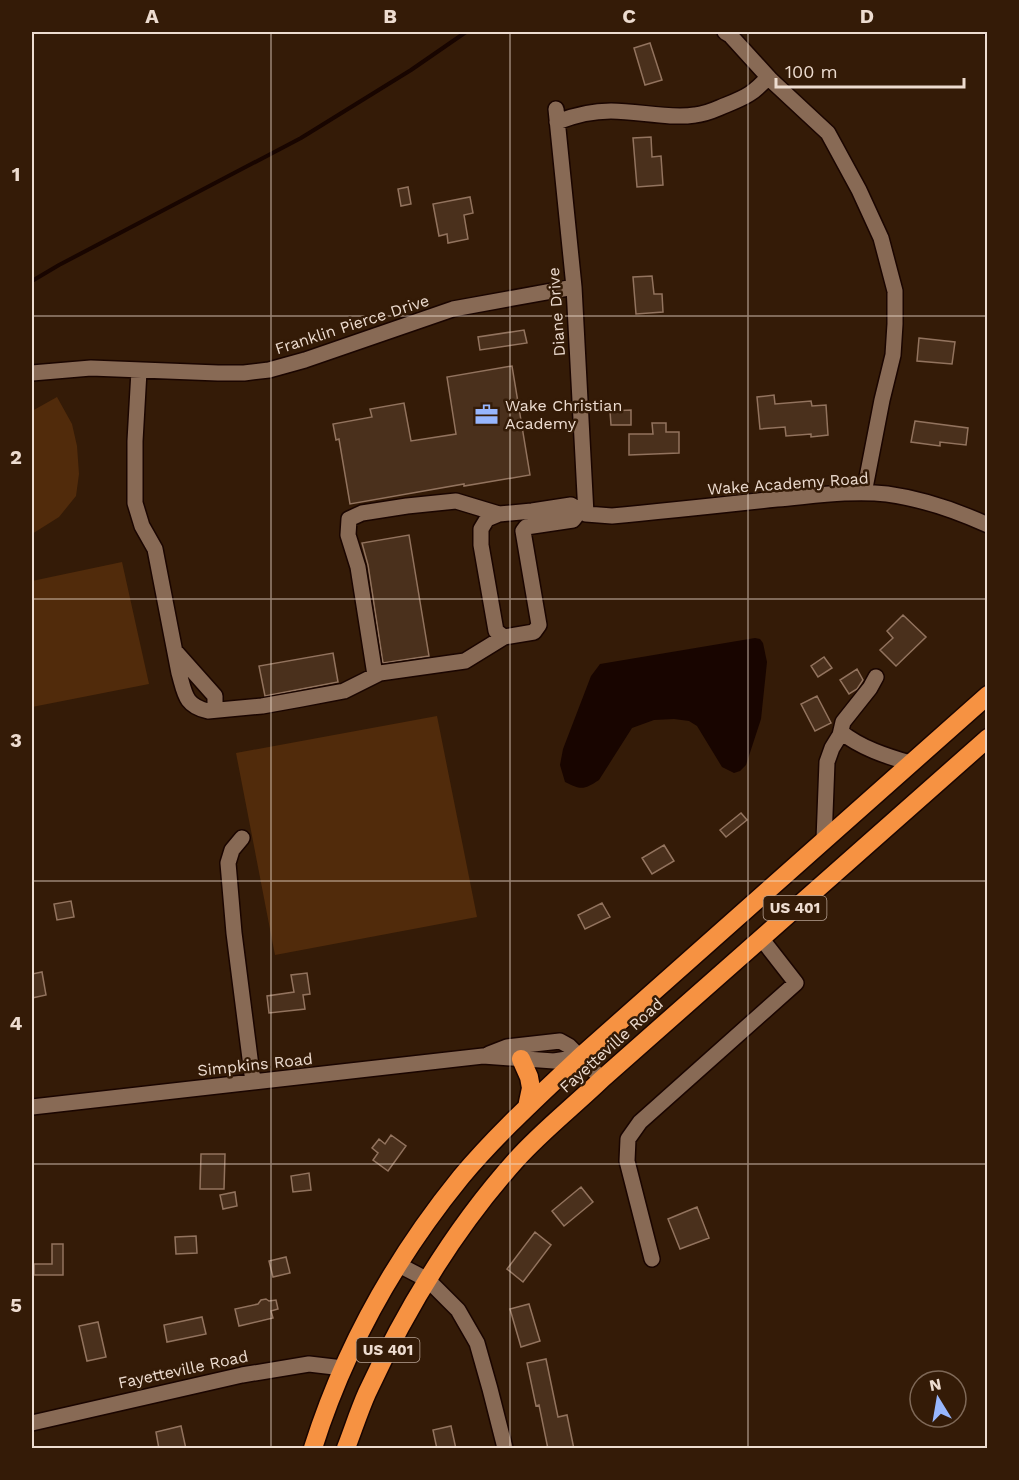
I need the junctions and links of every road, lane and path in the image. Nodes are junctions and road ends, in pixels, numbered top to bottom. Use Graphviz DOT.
graph roads {
  1 [pos="725,32"];
  2 [pos="768,77"];
  3 [pos="574,288"];
  4 [pos="139,371"];
  5 [pos="32,373"];
  6 [pos="864,493"];
  7 [pos="583,512"];
  8 [pos="499,513"];
  9 [pos="987,525"];
  10 [pos="504,637"];
  11 [pos="175,651"];
  12 [pos="375,675"];
  13 [pos="876,677"];
  14 [pos="987,694"];
  15 [pos="208,711"];
  16 [pos="841,732"];
  17 [pos="987,738"];
  18 [pos="910,763"];
  19 [pos="242,838"];
  20 [pos="824,840"];
  21 [pos="761,938"];
  22 [pos="483,1056"];
  23 [pos="580,1057"];
  24 [pos="521,1059"];
  25 [pos="602,1078"];
  26 [pos="253,1082"];
  27 [pos="32,1107"];
  28 [pos="527,1107"];
  29 [pos="652,1259"];
  30 [pos="399,1265"];
  31 [pos="428,1280"];
  32 [pos="343,1368"];
  33 [pos="32,1423"];
  34 [pos="313,1449"];
  35 [pos="346,1449"];
  36 [pos="505,1449"];
  1 -- 2 [label="street"];
  2 -- 3 [label="street, Diane Drive"];
  2 -- 6 [label="street"];
  3 -- 4 [label="street, Franklin Pierce Drive"];
  3 -- 7 [label="street, Diane Drive"];
  4 -- 5 [label="street, Franklin Pierce Drive"];
  4 -- 11 [label="street"];
  6 -- 7 [label="street, Wake Academy Road"];
  6 -- 9 [label="street, Wake Academy Road"];
  7 -- 8 [label="street, Wake Academy Road"];
  7 -- 10 [label="street"];
  8 -- 10 [label="street"];
  8 -- 12 [label="street, Wake Academy Road"];
  10 -- 12 [label="street"];
  11 -- 15 [label="street"];
  11 -- 15 [label="street"];
  12 -- 15 [label="street"];
  13 -- 16 [label="street"];
  14 -- 18 [label="highway, Fayetteville Road / US 401"];
  16 -- 18 [label="street"];
  16 -- 20 [label="street"];
  17 -- 21 [label="highway, Fayetteville Road / US 401"];
  18 -- 20 [label="highway, Fayetteville Road / US 401"];
  19 -- 26 [label="street"];
  20 -- 23 [label="highway, Fayetteville Road / US 401"];
  21 -- 25 [label="highway, Fayetteville Road / US 401"];
  21 -- 29 [label="street"];
  22 -- 23 [label="street, Simpkins Road"];
  22 -- 24 [label="street, Simpkins Road"];
  22 -- 26 [label="street, Simpkins Road"];
  23 -- 24 [label="street, Simpkins Road"];
  23 -- 25 [label="street, Simpkins Road"];
  23 -- 28 [label="highway, Fayetteville Road / US 401"];
  24 -- 28 [label="highway"];
  25 -- 31 [label="highway, Fayetteville Road / US 401"];
  26 -- 27 [label="street, Simpkins Road"];
  28 -- 30 [label="highway, Fayetteville Road / US 401"];
  30 -- 31 [label="street"];
  30 -- 32 [label="highway, Fayetteville Road / US 401"];
  31 -- 35 [label="highway, Fayetteville Road / US 401"];
  31 -- 36 [label="street"];
  32 -- 33 [label="street, Fayetteville Road"];
  32 -- 34 [label="highway, Fayetteville Road / US 401"];
}
